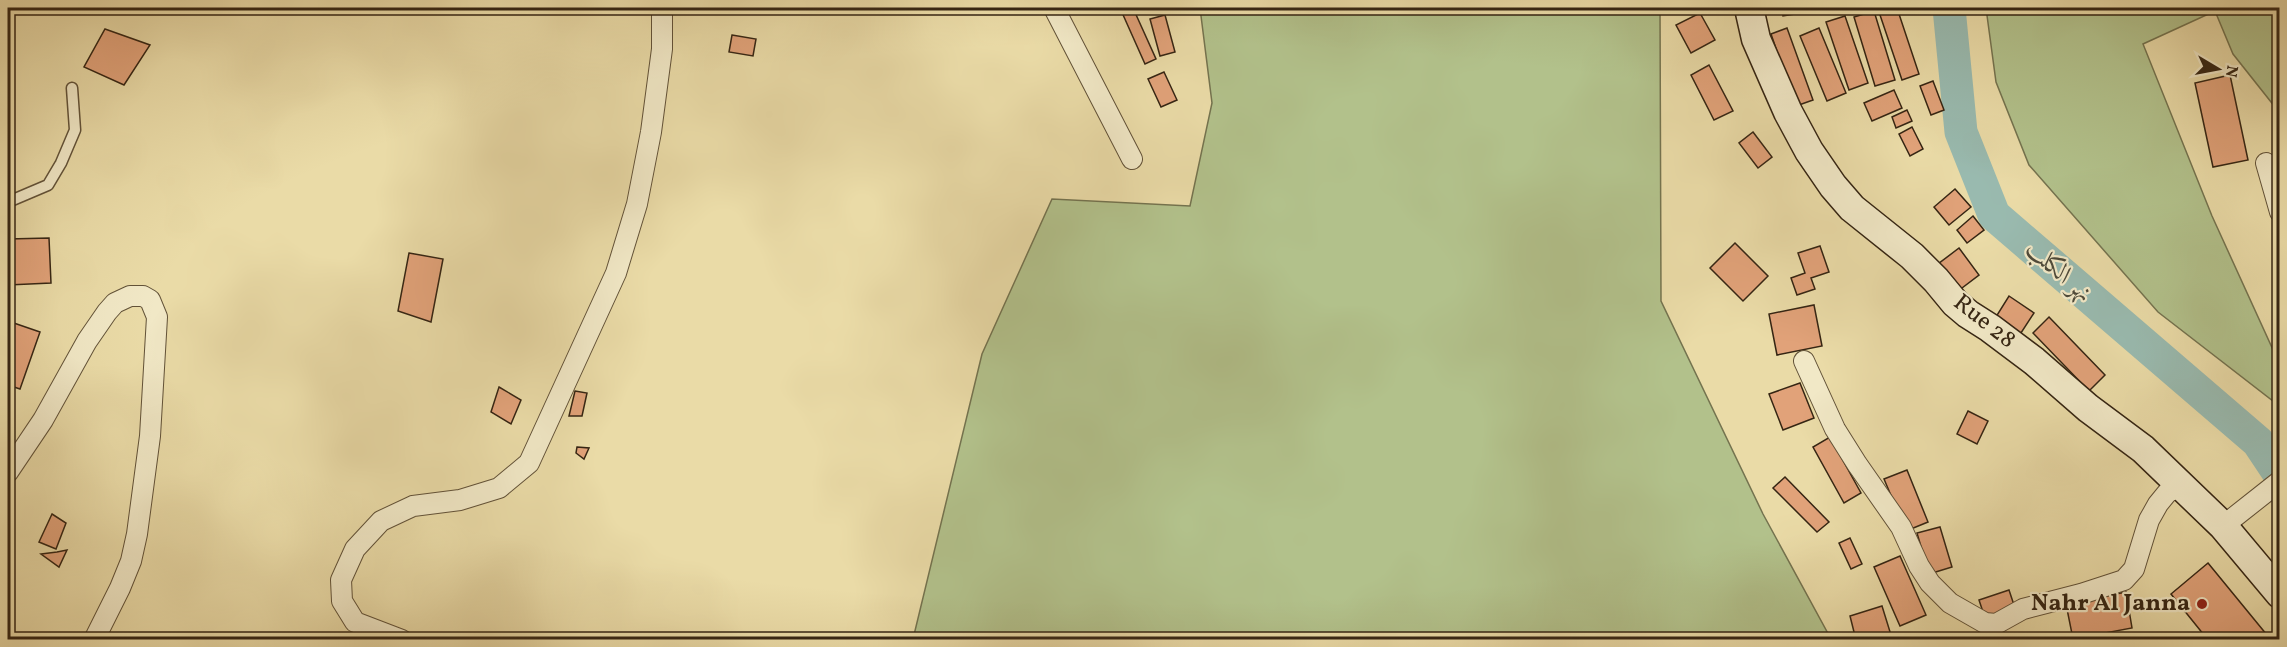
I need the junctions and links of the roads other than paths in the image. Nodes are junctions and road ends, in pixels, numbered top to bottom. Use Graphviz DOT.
graph roads {
  1 [pos="662,8"];
  2 [pos="1054,8"];
  3 [pos="1749,8"];
  4 [pos="72,88"];
  5 [pos="1132,159"];
  6 [pos="2266,163"];
  7 [pos="8,202"];
  8 [pos="2280,212"];
  9 [pos="1804,362"];
  10 [pos="8,472"];
  11 [pos="2280,481"];
  12 [pos="2181,484"];
  13 [pos="2233,518"];
  14 [pos="2280,594"];
  15 [pos="94,639"];
  16 [pos="402,639"];
  1 -- 16 [label="street"];
  2 -- 5 [label="street"];
  3 -- 12 [label="street, Rue 28"];
  4 -- 7 [label="lane"];
  6 -- 8 [label="street"];
  9 -- 12 [label="street"];
  10 -- 15 [label="street"];
  11 -- 13 [label="street"];
  12 -- 13 [label="street, Rue 28"];
  13 -- 14 [label="street, Rue 28"];
}
